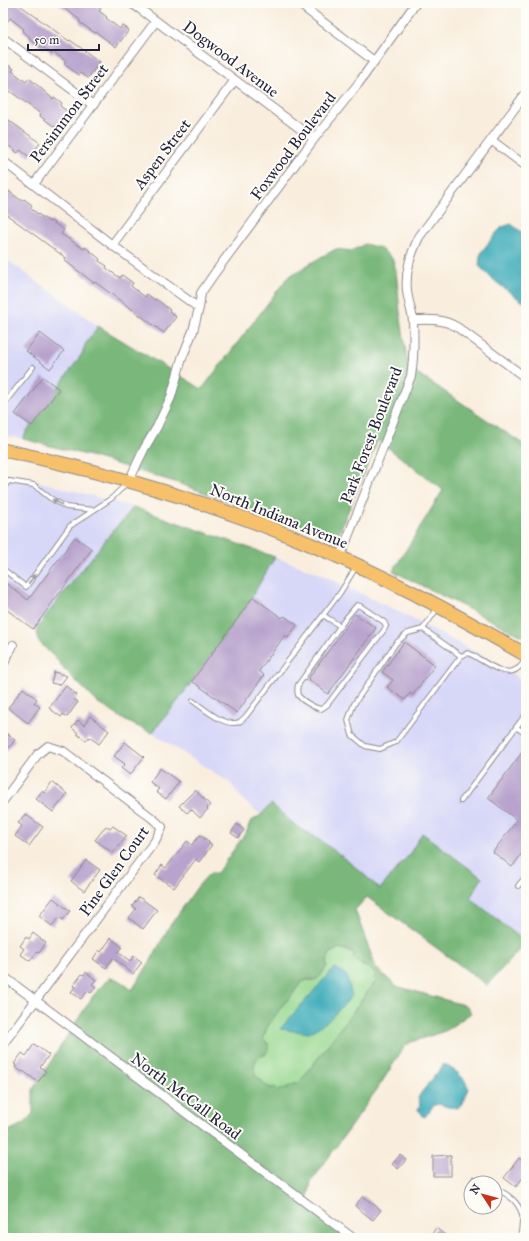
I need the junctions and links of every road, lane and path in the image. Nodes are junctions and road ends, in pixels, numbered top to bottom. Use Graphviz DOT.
graph roads {
  1 [pos="298,3"];
  2 [pos="416,3"];
  3 [pos="134,4"];
  4 [pos="156,21"];
  5 [pos="3,38"];
  6 [pos="374,61"];
  7 [pos="235,80"];
  8 [pos="526,93"];
  9 [pos="93,105"];
  10 [pos="314,139"];
  11 [pos="492,140"];
  12 [pos="3,161"];
  13 [pos="526,166"];
  14 [pos="34,184"];
  15 [pos="112,245"];
  16 [pos="199,308"];
  17 [pos="413,320"];
  18 [pos="33,367"];
  19 [pos="526,378"];
  20 [pos="3,405"];
  21 [pos="3,450"];
  22 [pos="129,481"];
  23 [pos="3,488"];
  24 [pos="95,510"];
  25 [pos="340,557"];
  26 [pos="357,565"];
  27 [pos="3,569"];
  28 [pos="439,607"];
  29 [pos="323,615"];
  30 [pos="340,626"];
  31 [pos="423,629"];
  32 [pos="13,645"];
  33 [pos="526,655"];
  34 [pos="462,656"];
  35 [pos="526,660"];
  36 [pos="3,664"];
  37 [pos="193,701"];
  38 [pos="526,714"];
  39 [pos="516,727"];
  40 [pos="526,734"];
  41 [pos="3,801"];
  42 [pos="461,801"];
  43 [pos="526,876"];
  44 [pos="518,886"];
  45 [pos="3,976"];
  46 [pos="36,1000"];
  47 [pos="3,1044"];
  48 [pos="503,1192"];
  49 [pos="353,1238"];
  50 [pos="520,1238"];
  1 -- 6 [label="street"];
  2 -- 6 [label="street, Foxwood Boulevard"];
  3 -- 4 [label="street, Dogwood Avenue"];
  4 -- 7 [label="street, Dogwood Avenue"];
  4 -- 9 [label="street, Persimmon Street"];
  5 -- 9 [label="street"];
  6 -- 10 [label="street, Foxwood Boulevard"];
  7 -- 10 [label="street, Dogwood Avenue"];
  7 -- 15 [label="street, Aspen Street"];
  8 -- 11 [label="street, Park Forest Boulevard"];
  9 -- 14 [label="street, Persimmon Street"];
  10 -- 16 [label="street, Foxwood Boulevard"];
  11 -- 13 [label="street"];
  11 -- 17 [label="street, Park Forest Boulevard"];
  12 -- 14 [label="street"];
  14 -- 15 [label="street"];
  15 -- 16 [label="street"];
  16 -- 22 [label="street, Foxwood Boulevard"];
  17 -- 19 [label="street"];
  17 -- 25 [label="street, Park Forest Boulevard"];
  18 -- 20 [label="lane"];
  21 -- 22 [label="main road, North Indiana Avenue"];
  22 -- 24 [label="lane"];
  22 -- 25 [label="main road, North Indiana Avenue"];
  24 -- 23 [label="lane, one-way"];
  27 -- 24 [label="lane, one-way"];
  25 -- 26 [label="main road, North Indiana Avenue"];
  26 -- 28 [label="main road, North Indiana Avenue"];
  26 -- 29 [label="lane"];
  28 -- 31 [label="lane"];
  28 -- 33 [label="main road, North Indiana Avenue"];
  29 -- 30 [label="lane"];
  29 -- 37 [label="lane"];
  30 -- 30 [label="lane"];
  31 -- 34 [label="lane"];
  31 -- 34 [label="lane"];
  32 -- 36 [label="street"];
  34 -- 35 [label="lane"];
  38 -- 39 [label="lane"];
  39 -- 40 [label="lane"];
  39 -- 42 [label="lane"];
  41 -- 46 [label="street, Pine Glen Court"];
  43 -- 44 [label="lane"];
  45 -- 46 [label="street, North McCall Road"];
  46 -- 47 [label="street, Pine Glen Court"];
  46 -- 49 [label="street, North McCall Road"];
  48 -- 50 [label="lane"];
}
